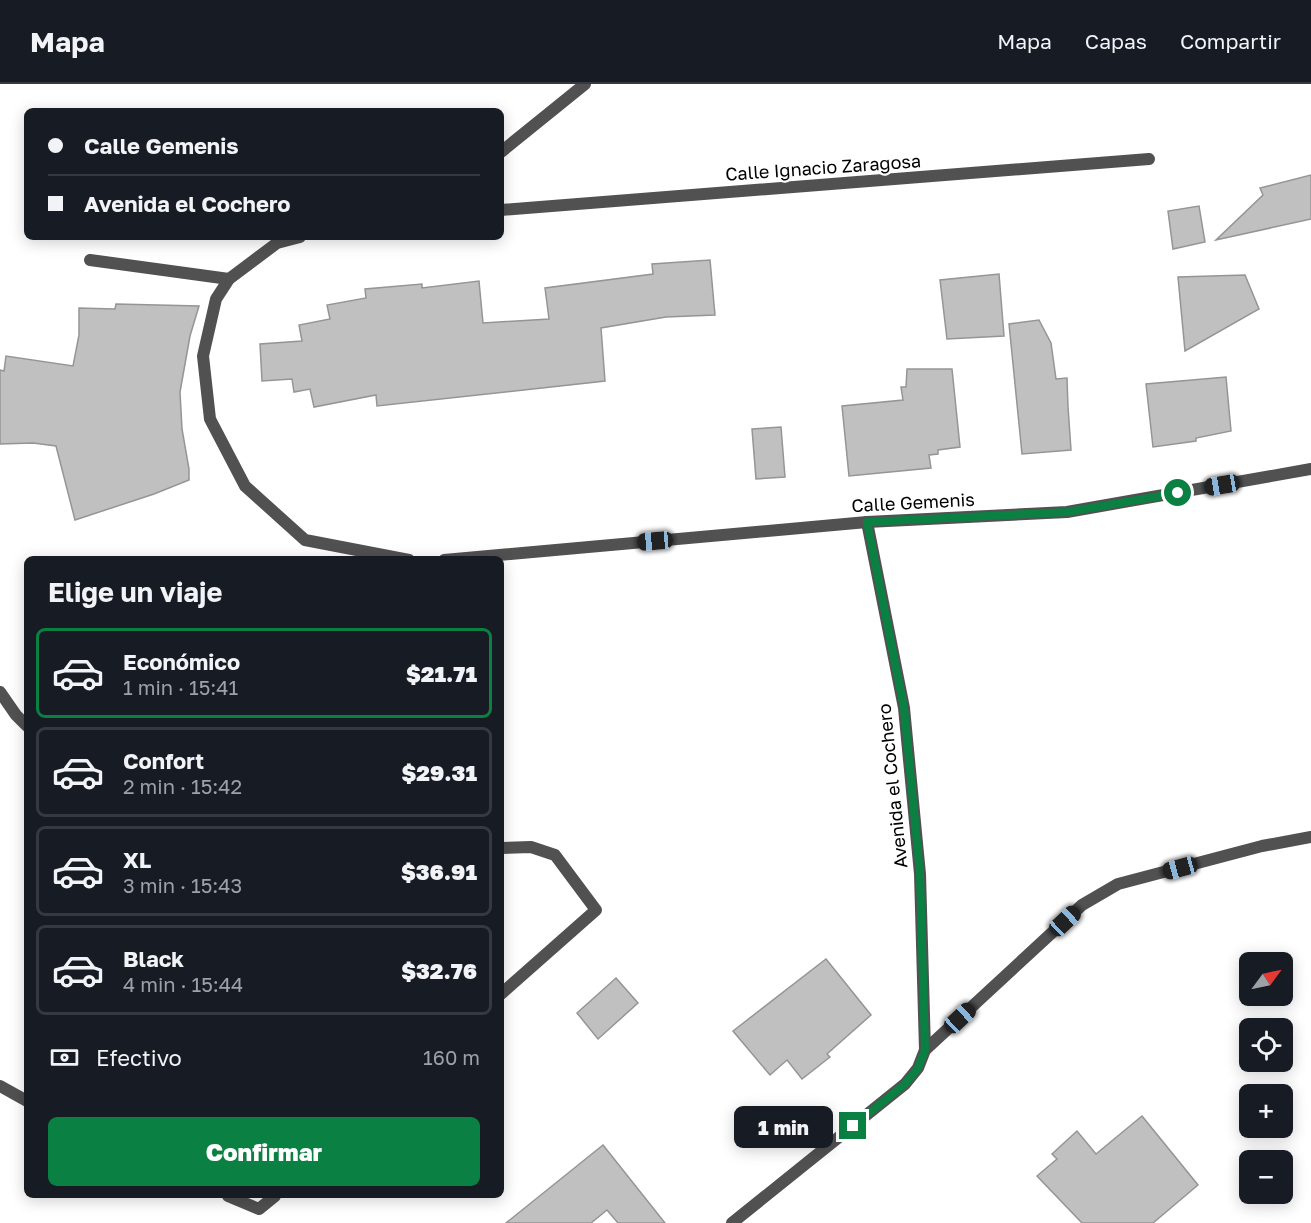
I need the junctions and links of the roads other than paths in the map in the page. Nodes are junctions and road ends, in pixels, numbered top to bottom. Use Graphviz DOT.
graph roads {
  1 [pos="585,84"];
  2 [pos="504,150"];
  3 [pos="1149,159"];
  4 [pos="504,210"];
  5 [pos="288,240"];
  6 [pos="90,260"];
  7 [pos="229,279"];
  8 [pos="1311,469"];
  9 [pos="867,522"];
  10 [pos="388,556"];
  11 [pos="489,556"];
  12 [pos="0,692"];
  13 [pos="24,723"];
  14 [pos="1311,837"];
  15 [pos="504,848"];
  16 [pos="504,991"];
  17 [pos="925,1050"];
  18 [pos="0,1086"];
  19 [pos="24,1099"];
  20 [pos="233,1198"];
  21 [pos="273,1198"];
  22 [pos="732,1223"];
  1 -- 2 [label="street"];
  3 -- 4 [label="street, Calle Ignacio Zaragosa"];
  5 -- 7 [label="street"];
  6 -- 7 [label="street"];
  7 -- 10 [label="street"];
  8 -- 9 [label="street, Calle Gemenis"];
  9 -- 11 [label="street, Calle Gemenis"];
  9 -- 17 [label="street, Avenida el Cochero"];
  12 -- 13 [label="street"];
  14 -- 17 [label="street, Avenida el Cochero"];
  15 -- 16 [label="street"];
  17 -- 22 [label="street, Avenida el Cochero"];
  18 -- 19 [label="street"];
  20 -- 21 [label="street"];
}
